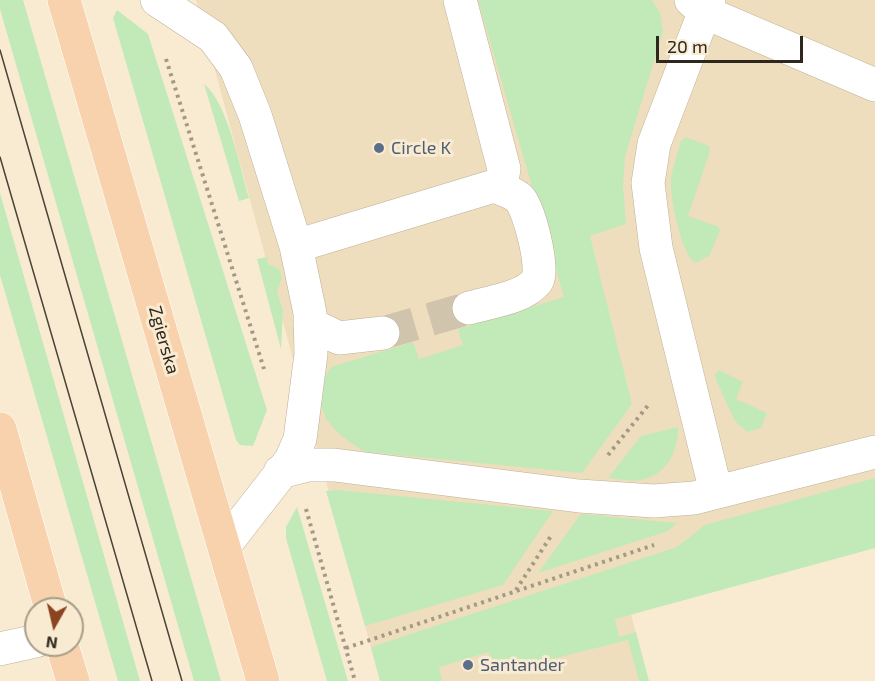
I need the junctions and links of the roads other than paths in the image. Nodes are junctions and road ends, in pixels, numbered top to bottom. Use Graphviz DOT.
graph roads {
  1 [pos="64,0"];
  2 [pos="157,0"];
  3 [pos="460,0"];
  4 [pos="702,4"];
  5 [pos="875,85"];
  6 [pos="494,186"];
  7 [pos="296,246"];
  8 [pos="469,308"];
  9 [pos="310,324"];
  10 [pos="383,333"];
  11 [pos="0,429"];
  12 [pos="875,452"];
  13 [pos="286,469"];
  14 [pos="705,495"];
  15 [pos="224,546"];
  16 [pos="48,597"];
  17 [pos="24,644"];
  18 [pos="0,649"];
  19 [pos="66,657"];
  20 [pos="73,681"];
  21 [pos="263,681"];
  1 -- 15 [label="main road, Zgierska"];
  2 -- 7 [label="lane"];
  3 -- 6 [label="lane"];
  4 -- 5 [label="lane"];
  4 -- 14 [label="lane"];
  6 -- 7 [label="lane"];
  6 -- 8 [label="lane"];
  7 -- 9 [label="lane"];
  9 -- 10 [label="lane"];
  9 -- 13 [label="lane"];
  11 -- 16 [label="main road"];
  12 -- 14 [label="lane"];
  13 -- 14 [label="lane"];
  13 -- 15 [label="lane"];
  15 -- 21 [label="main road, Zgierska"];
  17 -- 18 [label="lane"];
  19 -- 20 [label="main road"];
}
